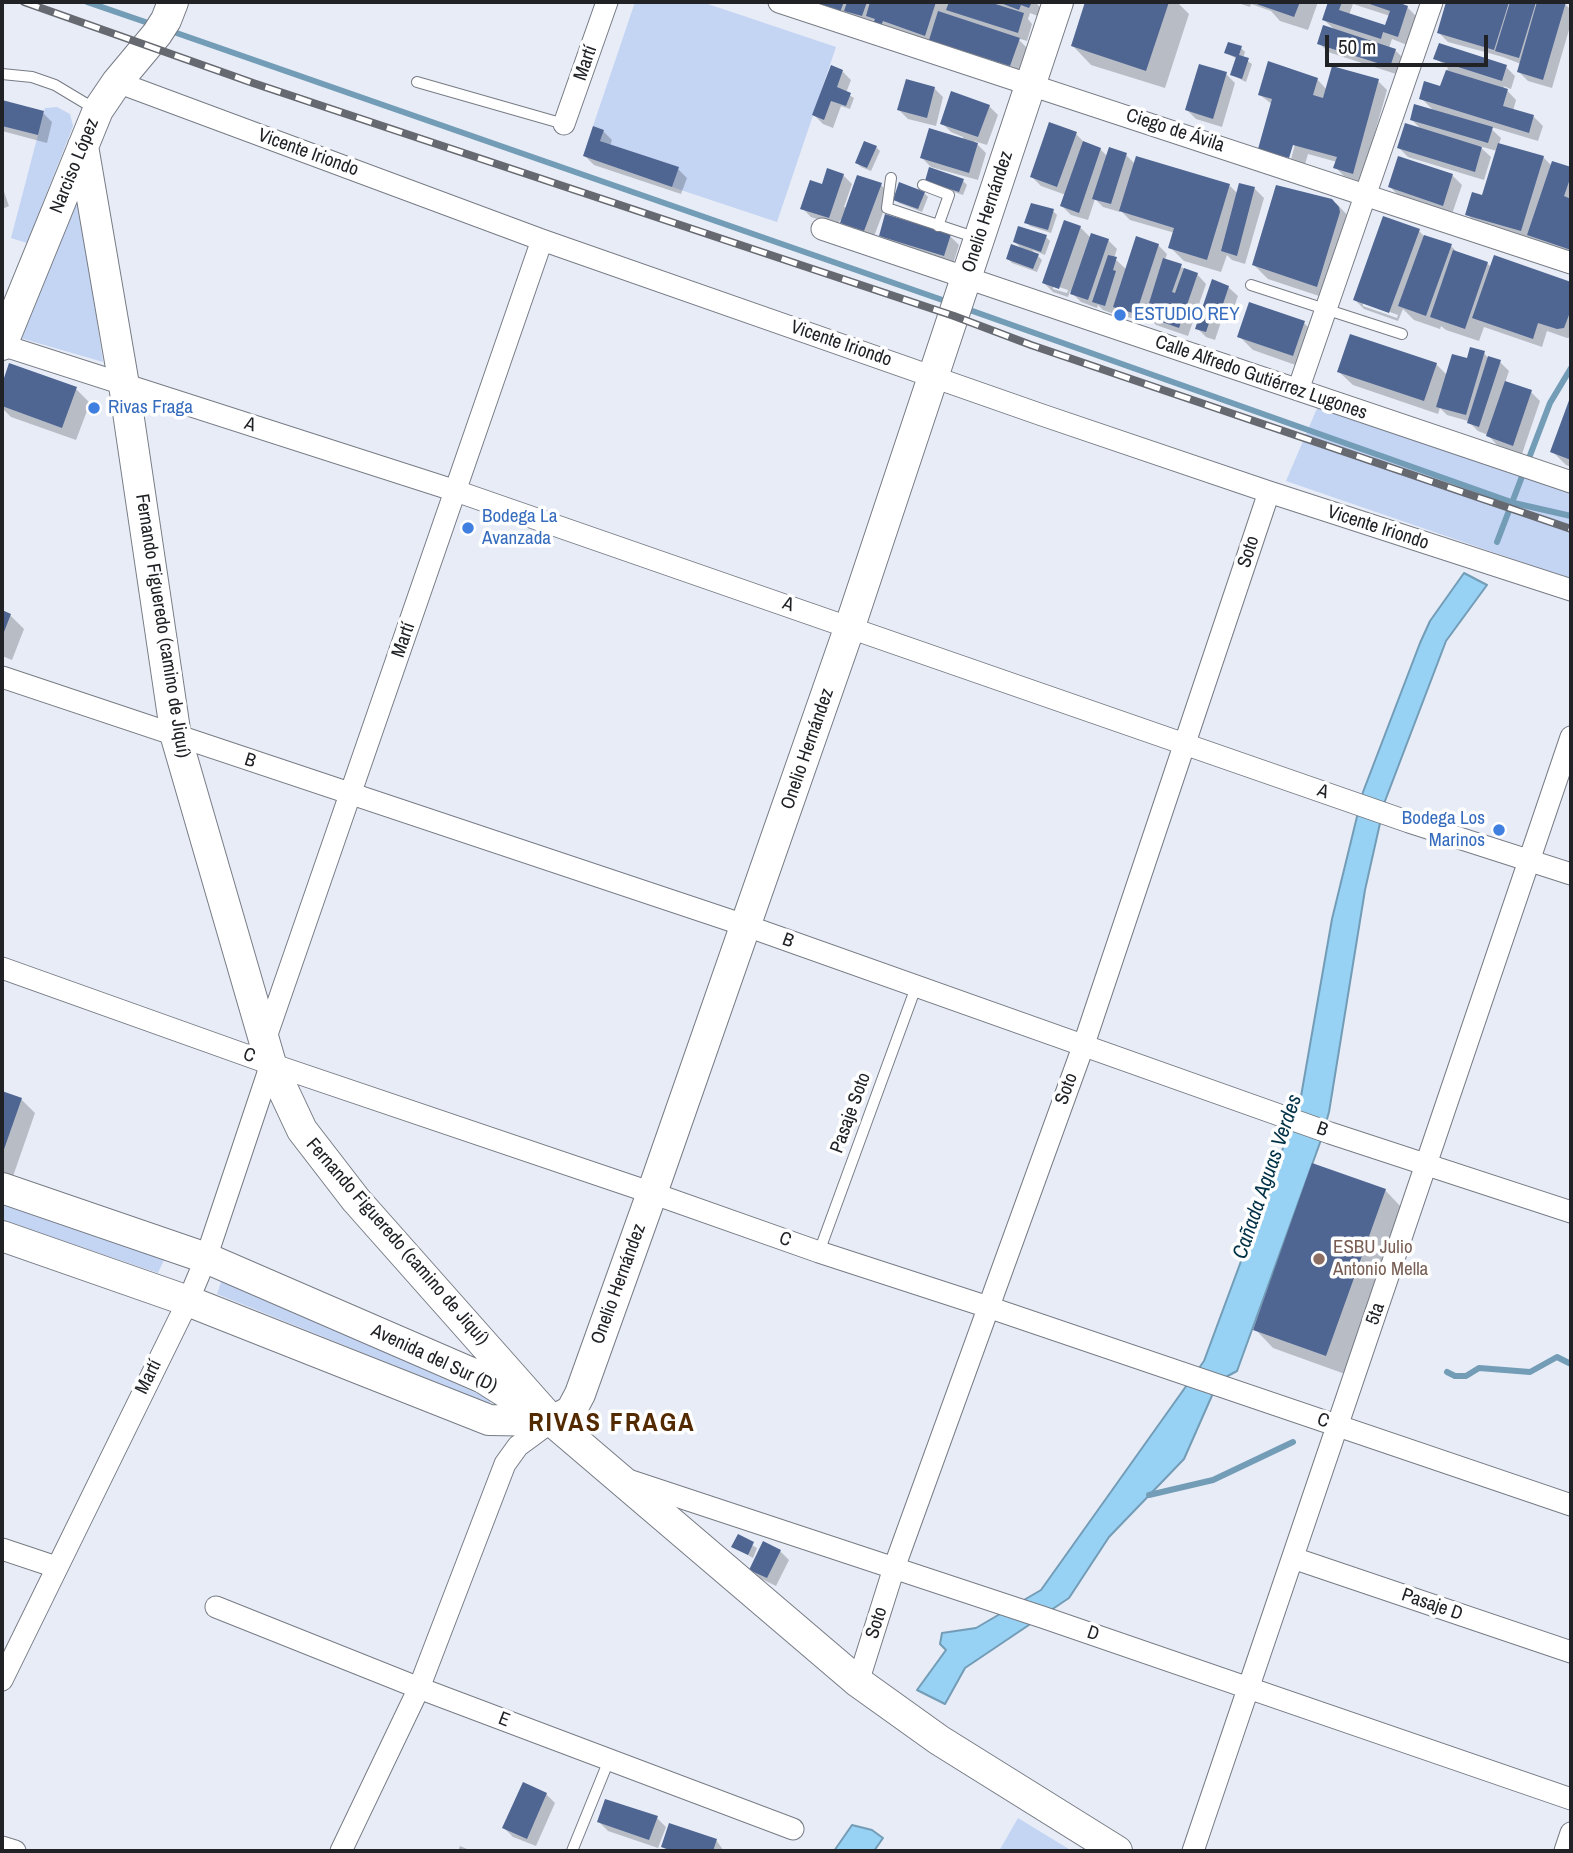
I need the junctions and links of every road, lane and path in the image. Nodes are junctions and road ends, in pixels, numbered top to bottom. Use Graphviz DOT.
graph roads {
  1 [pos="607,2"];
  2 [pos="779,2"];
  3 [pos="1058,2"];
  4 [pos="1432,2"];
  5 [pos="166,19"];
  6 [pos="2,74"];
  7 [pos="117,82"];
  8 [pos="417,82"];
  9 [pos="1030,84"];
  10 [pos="98,110"];
  11 [pos="565,124"];
  12 [pos="83,146"];
  13 [pos="891,178"];
  14 [pos="923,185"];
  15 [pos="1365,194"];
  16 [pos="938,226"];
  17 [pos="822,229"];
  18 [pos="979,239"];
  19 [pos="542,240"];
  20 [pos="1571,263"];
  21 [pos="1251,285"];
  22 [pos="962,293"];
  23 [pos="1326,309"];
  24 [pos="1402,334"];
  25 [pos="2,345"];
  26 [pos="932,376"];
  27 [pos="124,385"];
  28 [pos="1298,390"];
  29 [pos="1571,482"];
  30 [pos="456,491"];
  31 [pos="1269,492"];
  32 [pos="1571,590"];
  33 [pos="850,626"];
  34 [pos="2,677"];
  35 [pos="176,737"];
  36 [pos="1571,737"];
  37 [pos="1187,743"];
  38 [pos="351,794"];
  39 [pos="1530,859"];
  40 [pos="1571,874"];
  41 [pos="747,926"];
  42 [pos="2,968"];
  43 [pos="916,987"];
  44 [pos="1084,1044"];
  45 [pos="268,1052"];
  46 [pos="1427,1163"];
  47 [pos="2,1188"];
  48 [pos="652,1193"];
  49 [pos="1571,1212"];
  50 [pos="2,1236"];
  51 [pos="819,1252"];
  52 [pos="206,1258"];
  53 [pos="188,1301"];
  54 [pos="988,1307"];
  55 [pos="489,1367"];
  56 [pos="489,1420"];
  57 [pos="552,1421"];
  58 [pos="1338,1426"];
  59 [pos="505,1464"];
  60 [pos="613,1475"];
  61 [pos="1571,1505"];
  62 [pos="2,1549"];
  63 [pos="1293,1558"];
  64 [pos="56,1567"];
  65 [pos="894,1568"];
  66 [pos="216,1608"];
  67 [pos="1571,1652"];
  68 [pos="2,1680"];
  69 [pos="858,1682"];
  70 [pos="419,1688"];
  71 [pos="1247,1688"];
  72 [pos="609,1760"];
  73 [pos="1571,1799"];
  74 [pos="793,1829"];
  75 [pos="1571,1833"];
  76 [pos="2,1847"];
  77 [pos="15,1851"];
  78 [pos="341,1851"];
  79 [pos="572,1851"];
  80 [pos="1117,1851"];
  81 [pos="1193,1851"];
  82 [pos="1565,1851"];
  1 -- 11 [label="street, Martí"];
  2 -- 9 [label="street, Ciego de Ávila"];
  3 -- 9 [label="street, Onelio Hernández"];
  4 -- 15 [label="street"];
  5 -- 7 [label="street, Narciso López"];
  6 -- 10 [label="lane"];
  7 -- 10 [label="street, Narciso López"];
  7 -- 19 [label="street, Vicente Iriondo"];
  8 -- 11 [label="lane"];
  9 -- 15 [label="street, Ciego de Ávila"];
  9 -- 18 [label="street, Onelio Hernández"];
  10 -- 12 [label="street, Narciso López"];
  12 -- 25 [label="street, Narciso López"];
  12 -- 27 [label="street, Fernando Figueredo (camino de Jiquí)"];
  13 -- 16 [label="lane"];
  14 -- 16 [label="lane"];
  15 -- 20 [label="street, Ciego de Ávila"];
  15 -- 23 [label="street"];
  16 -- 18 [label="lane"];
  17 -- 22 [label="street, Calle Alfredo Gutiérrez Lugones"];
  18 -- 22 [label="street, Onelio Hernández"];
  19 -- 26 [label="street, Vicente Iriondo"];
  19 -- 30 [label="street, Martí"];
  21 -- 23 [label="lane"];
  22 -- 26 [label="street, Onelio Hernández"];
  22 -- 28 [label="street, Calle Alfredo Gutiérrez Lugones"];
  23 -- 24 [label="lane"];
  23 -- 28 [label="street"];
  25 -- 27 [label="street, A"];
  26 -- 31 [label="street, Vicente Iriondo"];
  26 -- 33 [label="street, Onelio Hernández"];
  27 -- 30 [label="street, A"];
  27 -- 35 [label="street, Fernando Figueredo (camino de Jiquí)"];
  28 -- 29 [label="street, Calle Alfredo Gutiérrez Lugones"];
  30 -- 33 [label="street, A"];
  30 -- 38 [label="street, Martí"];
  31 -- 32 [label="street, Vicente Iriondo"];
  31 -- 37 [label="street, Soto"];
  33 -- 37 [label="street, A"];
  33 -- 41 [label="street, Onelio Hernández"];
  34 -- 35 [label="street, B"];
  35 -- 38 [label="street, B"];
  35 -- 45 [label="street, Fernando Figueredo (camino de Jiquí)"];
  36 -- 39 [label="street, 5ta"];
  37 -- 39 [label="street, A"];
  37 -- 44 [label="street, Soto"];
  38 -- 41 [label="street, B"];
  38 -- 45 [label="street, Martí"];
  39 -- 40 [label="street, A"];
  39 -- 46 [label="street, 5ta"];
  41 -- 43 [label="street, B"];
  41 -- 48 [label="street, Onelio Hernández"];
  42 -- 45 [label="street, C"];
  43 -- 44 [label="street, B"];
  43 -- 51 [label="lane, Pasaje Soto"];
  44 -- 46 [label="street, B"];
  44 -- 54 [label="street, Soto"];
  45 -- 48 [label="street, C"];
  45 -- 52 [label="street, Martí"];
  45 -- 55 [label="street, Fernando Figueredo (camino de Jiquí)"];
  46 -- 49 [label="street, B"];
  46 -- 58 [label="street, 5ta"];
  47 -- 52 [label="street, Avenida del Sur (D)"];
  48 -- 51 [label="street, C"];
  48 -- 57 [label="street, Onelio Hernández"];
  50 -- 53 [label="street, Avenida del Sur (D)"];
  51 -- 54 [label="street, C"];
  52 -- 53 [label="street, Martí"];
  52 -- 55 [label="street, Avenida del Sur (D)"];
  53 -- 56 [label="street, Avenida del Sur (D)"];
  53 -- 64 [label="street, Martí"];
  54 -- 58 [label="street, C"];
  54 -- 65 [label="street, Soto"];
  55 -- 57 [label="street, Fernando Figueredo (camino de Jiquí)"];
  56 -- 57 [label="street, Avenida del Sur (D)"];
  56 -- 59 [label="street"];
  57 -- 59 [label="street, Onelio Hernández"];
  57 -- 60 [label="street, Fernando Figueredo (camino de Jiquí)"];
  58 -- 61 [label="street, C"];
  58 -- 63 [label="street, 5ta"];
  59 -- 70 [label="street, Onelio Hernández"];
  60 -- 65 [label="street, D"];
  60 -- 69 [label="street, Fernando Figueredo (camino de Jiquí)"];
  62 -- 64 [label="street"];
  63 -- 67 [label="street, Pasaje D"];
  63 -- 71 [label="street, 5ta"];
  64 -- 68 [label="street, Martí"];
  65 -- 69 [label="street, Soto"];
  65 -- 71 [label="street, D"];
  66 -- 70 [label="street, E"];
  69 -- 80 [label="street, Fernando Figueredo (camino de Jiquí)"];
  70 -- 72 [label="street, E"];
  70 -- 78 [label="street, Onelio Hernández"];
  71 -- 73 [label="street, D"];
  71 -- 81 [label="street, 5ta"];
  72 -- 74 [label="street, E"];
  72 -- 79 [label="lane"];
  75 -- 82 [label="street"];
  76 -- 77 [label="street"];
}
